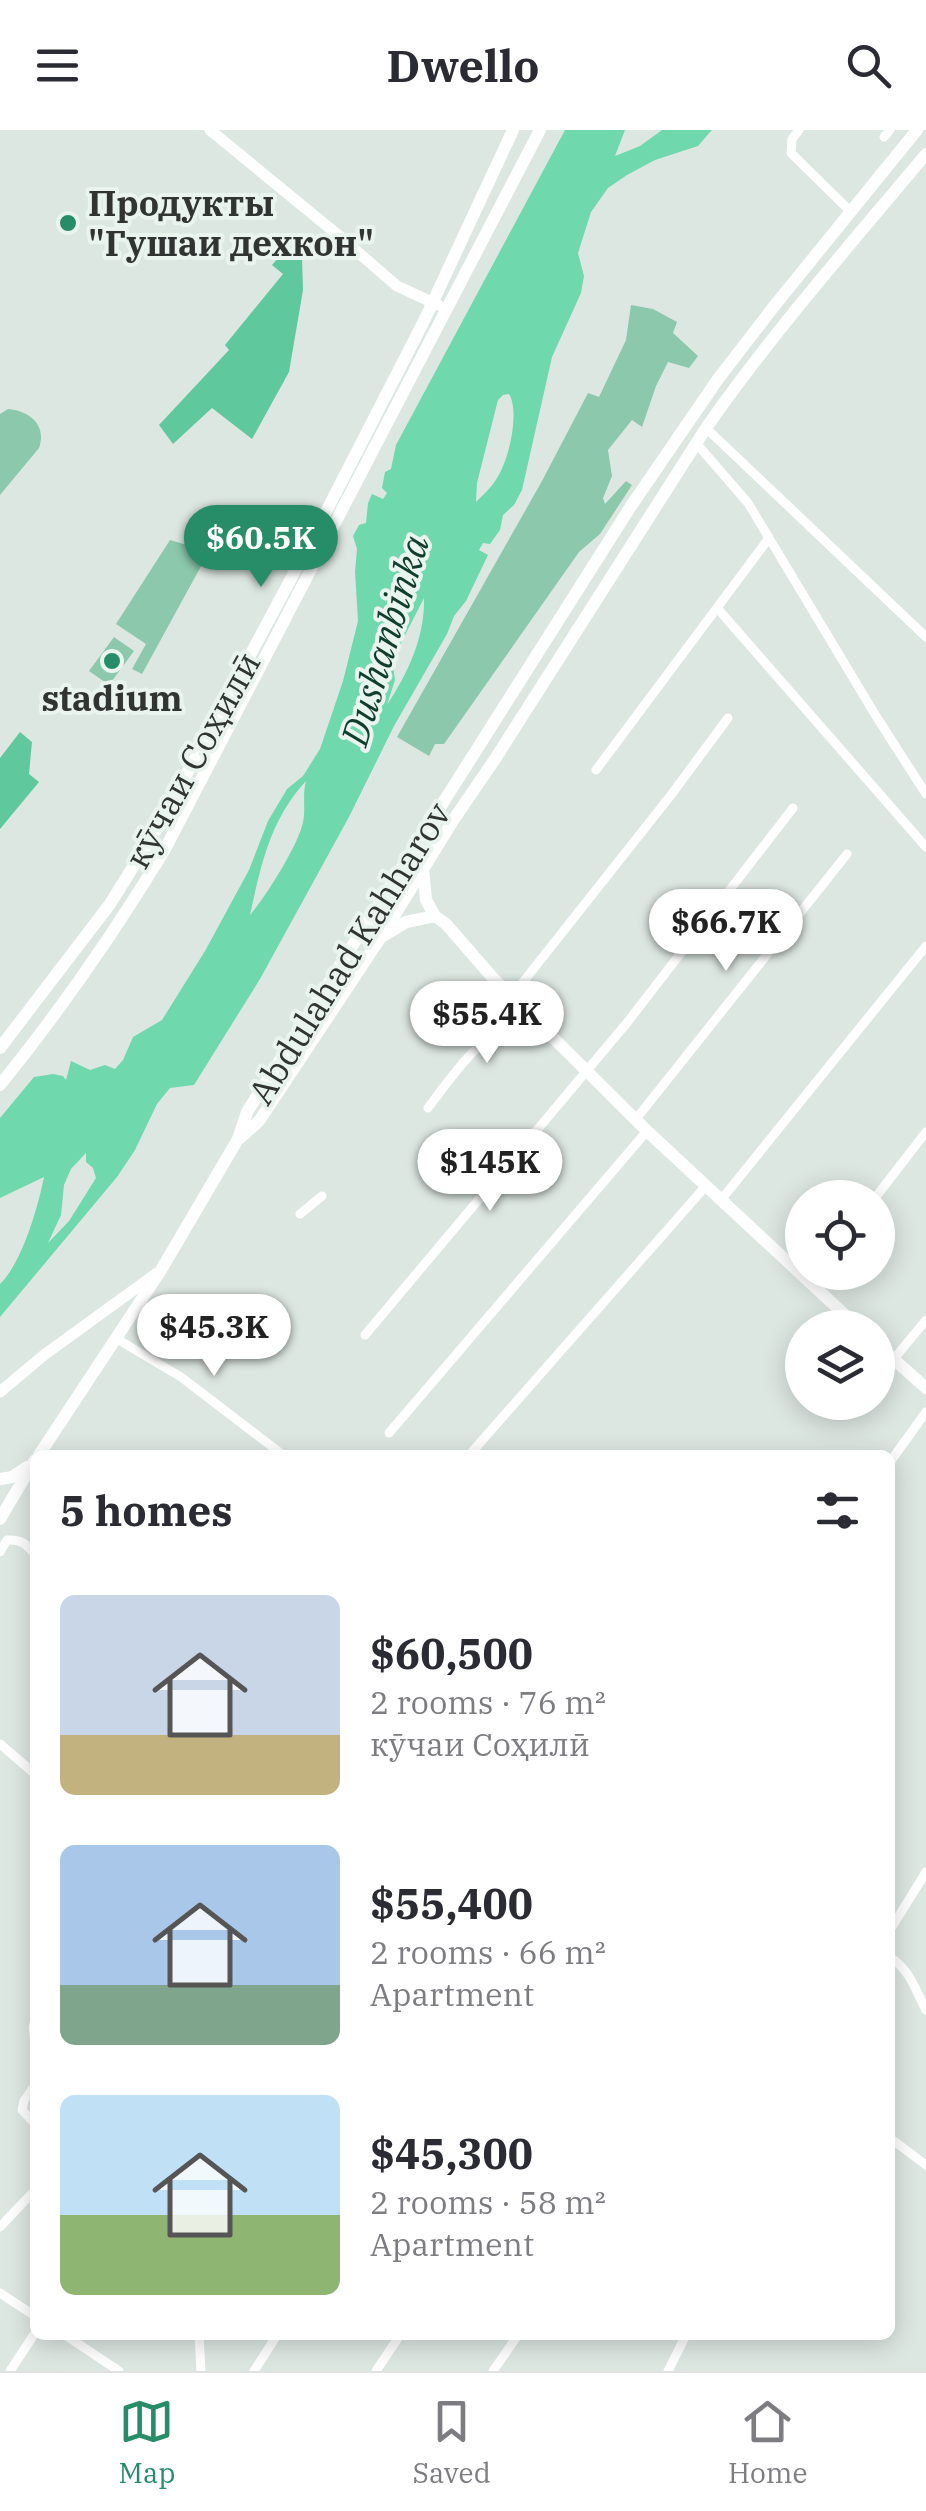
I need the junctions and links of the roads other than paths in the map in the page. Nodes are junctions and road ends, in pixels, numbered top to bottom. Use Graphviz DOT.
graph roads {
  1 [pos="210,130"];
  2 [pos="540,130"];
  3 [pos="799,130"];
  4 [pos="918,130"];
  5 [pos="511,134"];
  6 [pos="530,148"];
  7 [pos="926,154"];
  8 [pos="851,212"];
  9 [pos="432,302"];
  10 [pos="447,308"];
  11 [pos="706,428"];
  12 [pos="696,443"];
  13 [pos="769,538"];
  14 [pos="718,609"];
  15 [pos="926,637"];
  16 [pos="728,718"];
  17 [pos="596,770"];
  18 [pos="926,794"];
  19 [pos="793,808"];
  20 [pos="926,847"];
  21 [pos="847,854"];
  22 [pos="423,867"];
  23 [pos="434,916"];
  24 [pos="381,938"];
  25 [pos="926,946"];
  26 [pos="516,1001"];
  27 [pos="2,1046"];
  28 [pos="22,1058"];
  29 [pos="587,1070"];
  30 [pos="0,1085"];
  31 [pos="428,1108"];
  32 [pos="636,1119"];
  33 [pos="647,1131"];
  34 [pos="926,1132"];
  35 [pos="238,1139"];
  36 [pos="889,1180"];
  37 [pos="706,1187"];
  38 [pos="322,1196"];
  39 [pos="721,1200"];
  40 [pos="300,1214"];
  41 [pos="785,1254"];
  42 [pos="161,1270"];
  43 [pos="825,1290"];
  44 [pos="843,1310"];
  45 [pos="926,1320"];
  46 [pos="365,1335"];
  47 [pos="116,1339"];
  48 [pos="895,1358"];
  49 [pos="895,1362"];
  50 [pos="926,1388"];
  51 [pos="0,1392"];
  52 [pos="926,1412"];
  53 [pos="389,1434"];
  54 [pos="41,1450"];
  55 [pos="275,1450"];
  56 [pos="474,1450"];
  57 [pos="895,1455"];
  58 [pos="30,1464"];
  59 [pos="30,1468"];
  60 [pos="0,1478"];
  61 [pos="22,1481"];
  62 [pos="0,1491"];
  63 [pos="0,1519"];
  64 [pos="30,1549"];
  65 [pos="0,1552"];
  66 [pos="0,1744"];
  67 [pos="30,1770"];
  68 [pos="926,1872"];
  69 [pos="895,1922"];
  70 [pos="895,1960"];
  71 [pos="926,2010"];
  72 [pos="30,2093"];
  73 [pos="30,2120"];
  74 [pos="895,2142"];
  75 [pos="926,2165"];
  76 [pos="30,2195"];
  77 [pos="0,2227"];
  78 [pos="0,2293"];
  79 [pos="30,2313"];
  80 [pos="30,2340"];
  81 [pos="73,2340"];
  82 [pos="199,2340"];
  83 [pos="274,2340"];
  84 [pos="397,2340"];
  85 [pos="515,2340"];
  86 [pos="684,2340"];
  87 [pos="10,2371"];
  88 [pos="119,2371"];
  89 [pos="202,2371"];
  90 [pos="254,2371"];
  91 [pos="376,2371"];
  92 [pos="493,2371"];
  93 [pos="668,2371"];
  1 -- 9 [label="street"];
  2 -- 6 [label="main road"];
  3 -- 8 [label="street"];
  4 -- 8 [label="main road, Abdulahad Kahharov"];
  5 -- 6 [label="main road"];
  5 -- 9 [label="main road, кӯчаи Соҳилӣ"];
  6 -- 10 [label="main road"];
  7 -- 11 [label="main road, Abdulahad Kahharov"];
  8 -- 35 [label="main road, Abdulahad Kahharov"];
  9 -- 10 [label="street"];
  9 -- 27 [label="main road, кӯчаи Соҳилӣ"];
  10 -- 28 [label="main road"];
  11 -- 12 [label="main road, Abdulahad Kahharov"];
  11 -- 15 [label="street"];
  12 -- 13 [label="street"];
  12 -- 22 [label="main road, Abdulahad Kahharov"];
  13 -- 14 [label="street"];
  13 -- 18 [label="street"];
  14 -- 17 [label="street"];
  14 -- 20 [label="street"];
  16 -- 26 [label="street"];
  19 -- 29 [label="street"];
  21 -- 32 [label="street"];
  22 -- 23 [label="main road"];
  22 -- 24 [label="main road, Abdulahad Kahharov"];
  23 -- 24 [label="main road"];
  23 -- 26 [label="main road"];
  24 -- 35 [label="main road, Abdulahad Kahharov"];
  25 -- 39 [label="street"];
  26 -- 29 [label="main road"];
  26 -- 31 [label="street"];
  27 -- 28 [label="main road"];
  28 -- 30 [label="main road"];
  29 -- 32 [label="main road"];
  29 -- 46 [label="street"];
  32 -- 33 [label="main road"];
  33 -- 37 [label="main road"];
  33 -- 53 [label="street"];
  34 -- 36 [label="street"];
  35 -- 42 [label="main road"];
  37 -- 39 [label="main road"];
  37 -- 56 [label="street"];
  38 -- 40 [label="street"];
  39 -- 41 [label="main road"];
  42 -- 47 [label="main road"];
  42 -- 51 [label="street"];
  43 -- 44 [label="main road"];
  45 -- 48 [label="street"];
  47 -- 54 [label="main road"];
  47 -- 55 [label="street"];
  49 -- 50 [label="main road"];
  52 -- 57 [label="street"];
  58 -- 60 [label="main road"];
  59 -- 61 [label="main road"];
  61 -- 62 [label="main road"];
  61 -- 63 [label="main road"];
  64 -- 65 [label="street"];
  66 -- 67 [label="street"];
  68 -- 69 [label="street"];
  70 -- 71 [label="street"];
  72 -- 73 [label="street"];
  74 -- 75 [label="street"];
  76 -- 77 [label="street"];
  78 -- 79 [label="street"];
  80 -- 87 [label="street"];
  81 -- 88 [label="street"];
  82 -- 89 [label="street"];
  83 -- 90 [label="street"];
  84 -- 91 [label="street"];
  85 -- 92 [label="street"];
  86 -- 93 [label="street"];
}
